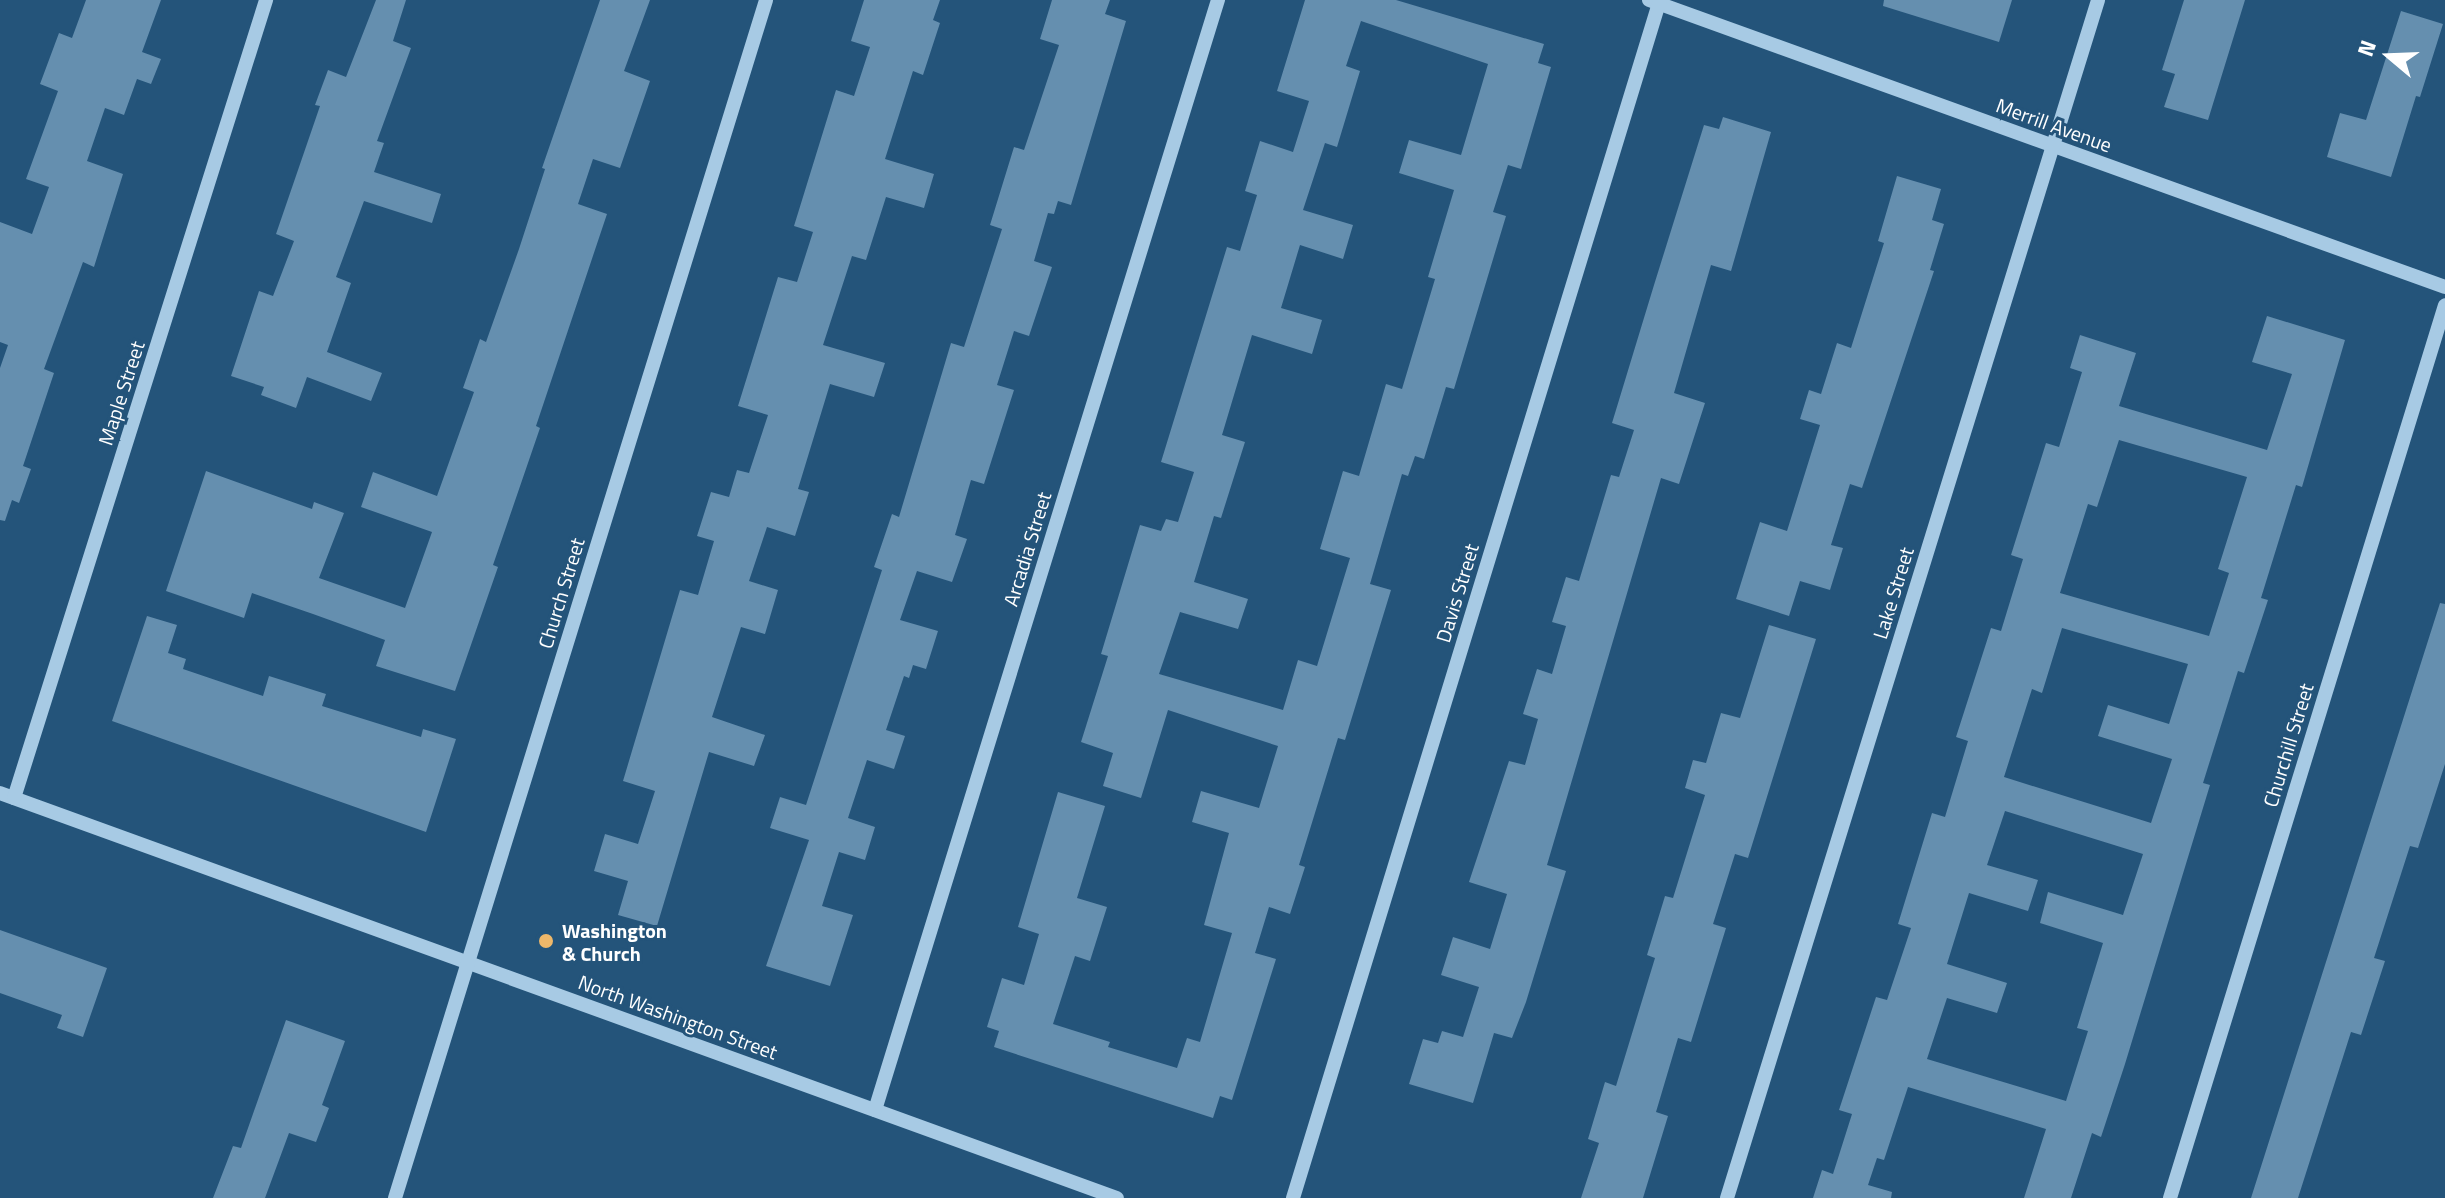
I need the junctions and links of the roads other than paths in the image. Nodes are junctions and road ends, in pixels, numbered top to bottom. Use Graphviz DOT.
graph roads {
  1 [pos="266,0"];
  2 [pos="766,0"];
  3 [pos="1218,0"];
  4 [pos="2098,0"];
  5 [pos="1656,1"];
  6 [pos="2053,147"];
  7 [pos="2445,287"];
  8 [pos="2445,305"];
  9 [pos="7,795"];
  10 [pos="468,963"];
  11 [pos="875,1110"];
  12 [pos="395,1198"];
  13 [pos="1117,1198"];
  14 [pos="1293,1198"];
  15 [pos="1727,1198"];
  16 [pos="2170,1198"];
  1 -- 9 [label="street, Maple Street"];
  2 -- 10 [label="street, Church Street"];
  3 -- 11 [label="street, Arcadia Street"];
  4 -- 6 [label="street, Lake Street"];
  5 -- 6 [label="street, Merrill Avenue"];
  5 -- 14 [label="street, Davis Street"];
  6 -- 7 [label="street, Merrill Avenue"];
  6 -- 15 [label="street, Lake Street"];
  8 -- 16 [label="street, Churchill Street"];
  9 -- 10 [label="street, North Washington Street"];
  10 -- 11 [label="street, North Washington Street"];
  10 -- 12 [label="street, Church Street"];
  11 -- 13 [label="street, North Washington Street"];
}
